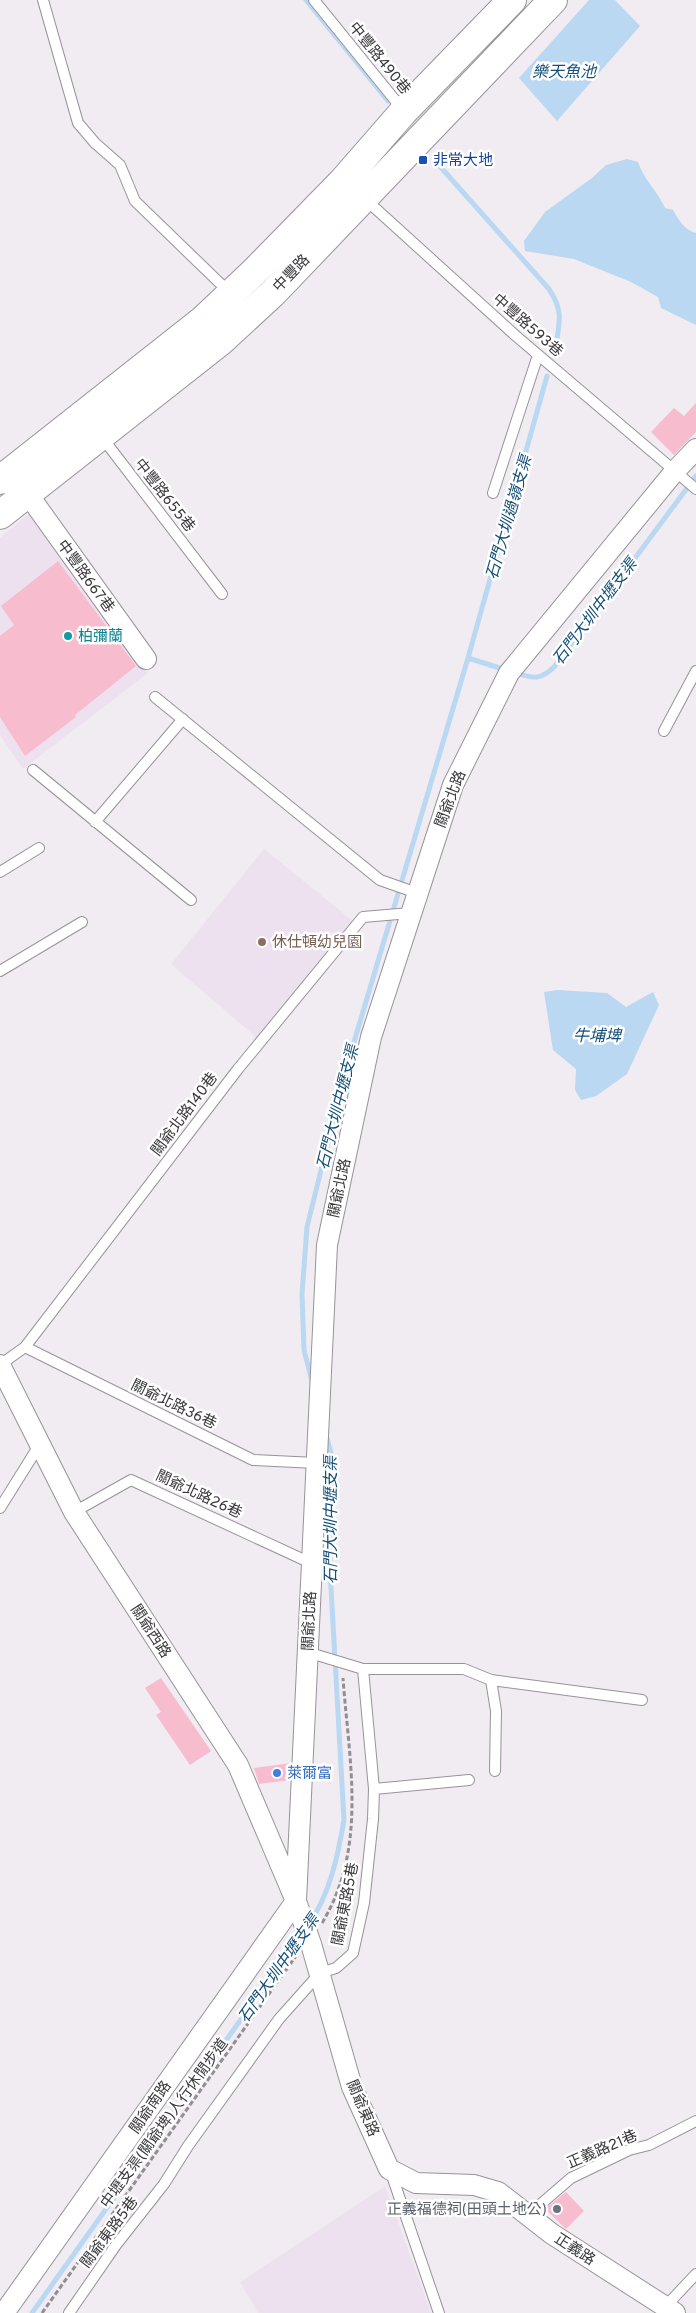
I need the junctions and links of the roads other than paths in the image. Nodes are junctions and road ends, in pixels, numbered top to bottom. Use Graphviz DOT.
graph roads {
  1 [pos="43,0"];
  2 [pos="314,0"];
  3 [pos="512,0"];
  4 [pos="553,0"];
  5 [pos="404,111"];
  6 [pos="354,190"];
  7 [pos="231,294"];
  8 [pos="538,355"];
  9 [pos="92,425"];
  10 [pos="696,449"];
  11 [pos="675,471"];
  12 [pos="0,480"];
  13 [pos="696,489"];
  14 [pos="27,493"];
  15 [pos="493,493"];
  16 [pos="0,514"];
  17 [pos="222,594"];
  18 [pos="146,659"];
  19 [pos="696,671"];
  20 [pos="154,696"];
  21 [pos="183,719"];
  22 [pos="664,731"];
  23 [pos="33,770"];
  24 [pos="95,822"];
  25 [pos="39,848"];
  26 [pos="0,872"];
  27 [pos="417,893"];
  28 [pos="191,900"];
  29 [pos="410,914"];
  30 [pos="82,922"];
  31 [pos="0,970"];
  32 [pos="24,1348"];
  33 [pos="0,1365"];
  34 [pos="40,1444"];
  35 [pos="316,1463"];
  36 [pos="0,1508"];
  37 [pos="74,1512"];
  38 [pos="313,1564"];
  39 [pos="307,1652"];
  40 [pos="364,1669"];
  41 [pos="491,1680"];
  42 [pos="642,1700"];
  43 [pos="495,1772"];
  44 [pos="469,1780"];
  45 [pos="374,1789"];
  46 [pos="296,1901"];
  47 [pos="320,1974"];
  48 [pos="696,2121"];
  49 [pos="389,2169"];
  50 [pos="526,2216"];
  51 [pos="696,2274"];
  52 [pos="670,2310"];
  53 [pos="4,2313"];
  54 [pos="69,2313"];
  55 [pos="439,2313"];
  1 -- 7 [label="lane"];
  2 -- 5 [label="lane, 中豐路490巷"];
  3 -- 5 [label="main road, 中豐路"];
  4 -- 6 [label="main road, 中豐路"];
  5 -- 6 [label="main road, 中豐路"];
  6 -- 7 [label="main road, 中豐路"];
  6 -- 8 [label="lane, 中豐路593巷"];
  6 -- 9 [label="main road, 中豐路"];
  7 -- 9 [label="main road, 中豐路"];
  8 -- 11 [label="lane, 中豐路593巷"];
  8 -- 15 [label="lane"];
  9 -- 12 [label="main road, 中豐路"];
  9 -- 14 [label="main road, 中豐路"];
  9 -- 17 [label="lane, 中豐路655巷"];
  10 -- 11 [label="street, 關爺北路"];
  11 -- 13 [label="lane, 中豐路593巷"];
  11 -- 27 [label="street, 關爺北路"];
  14 -- 16 [label="main road, 中豐路"];
  14 -- 18 [label="street, 中豐路667巷"];
  19 -- 22 [label="lane"];
  20 -- 21 [label="lane"];
  21 -- 24 [label="lane"];
  21 -- 27 [label="lane"];
  23 -- 24 [label="lane"];
  24 -- 28 [label="lane"];
  25 -- 26 [label="lane"];
  27 -- 29 [label="street, 關爺北路"];
  29 -- 32 [label="lane, 關爺北路140巷"];
  29 -- 35 [label="street, 關爺北路"];
  30 -- 31 [label="lane"];
  32 -- 33 [label="lane, 關爺北路140巷"];
  32 -- 35 [label="lane, 關爺北路36巷"];
  33 -- 34 [label="street, 關爺西路"];
  34 -- 36 [label="lane"];
  34 -- 37 [label="street, 關爺西路"];
  35 -- 38 [label="street, 關爺北路"];
  37 -- 38 [label="lane, 關爺北路26巷"];
  37 -- 46 [label="street, 關爺西路"];
  38 -- 39 [label="street, 關爺北路"];
  39 -- 40 [label="lane"];
  39 -- 46 [label="street, 關爺北路"];
  40 -- 41 [label="lane"];
  40 -- 45 [label="lane, 關爺東路5巷"];
  41 -- 42 [label="lane"];
  41 -- 43 [label="lane"];
  44 -- 45 [label="lane"];
  45 -- 47 [label="lane, 關爺東路5巷"];
  46 -- 47 [label="street, 關爺東路"];
  46 -- 53 [label="street, 關爺南路"];
  47 -- 49 [label="street, 關爺東路"];
  47 -- 54 [label="lane, 關爺東路5巷"];
  48 -- 50 [label="lane, 正義路21巷"];
  49 -- 50 [label="street, 正義路"];
  49 -- 55 [label="lane, 關爺東路"];
  50 -- 52 [label="street, 正義路"];
  51 -- 52 [label="lane"];
}
